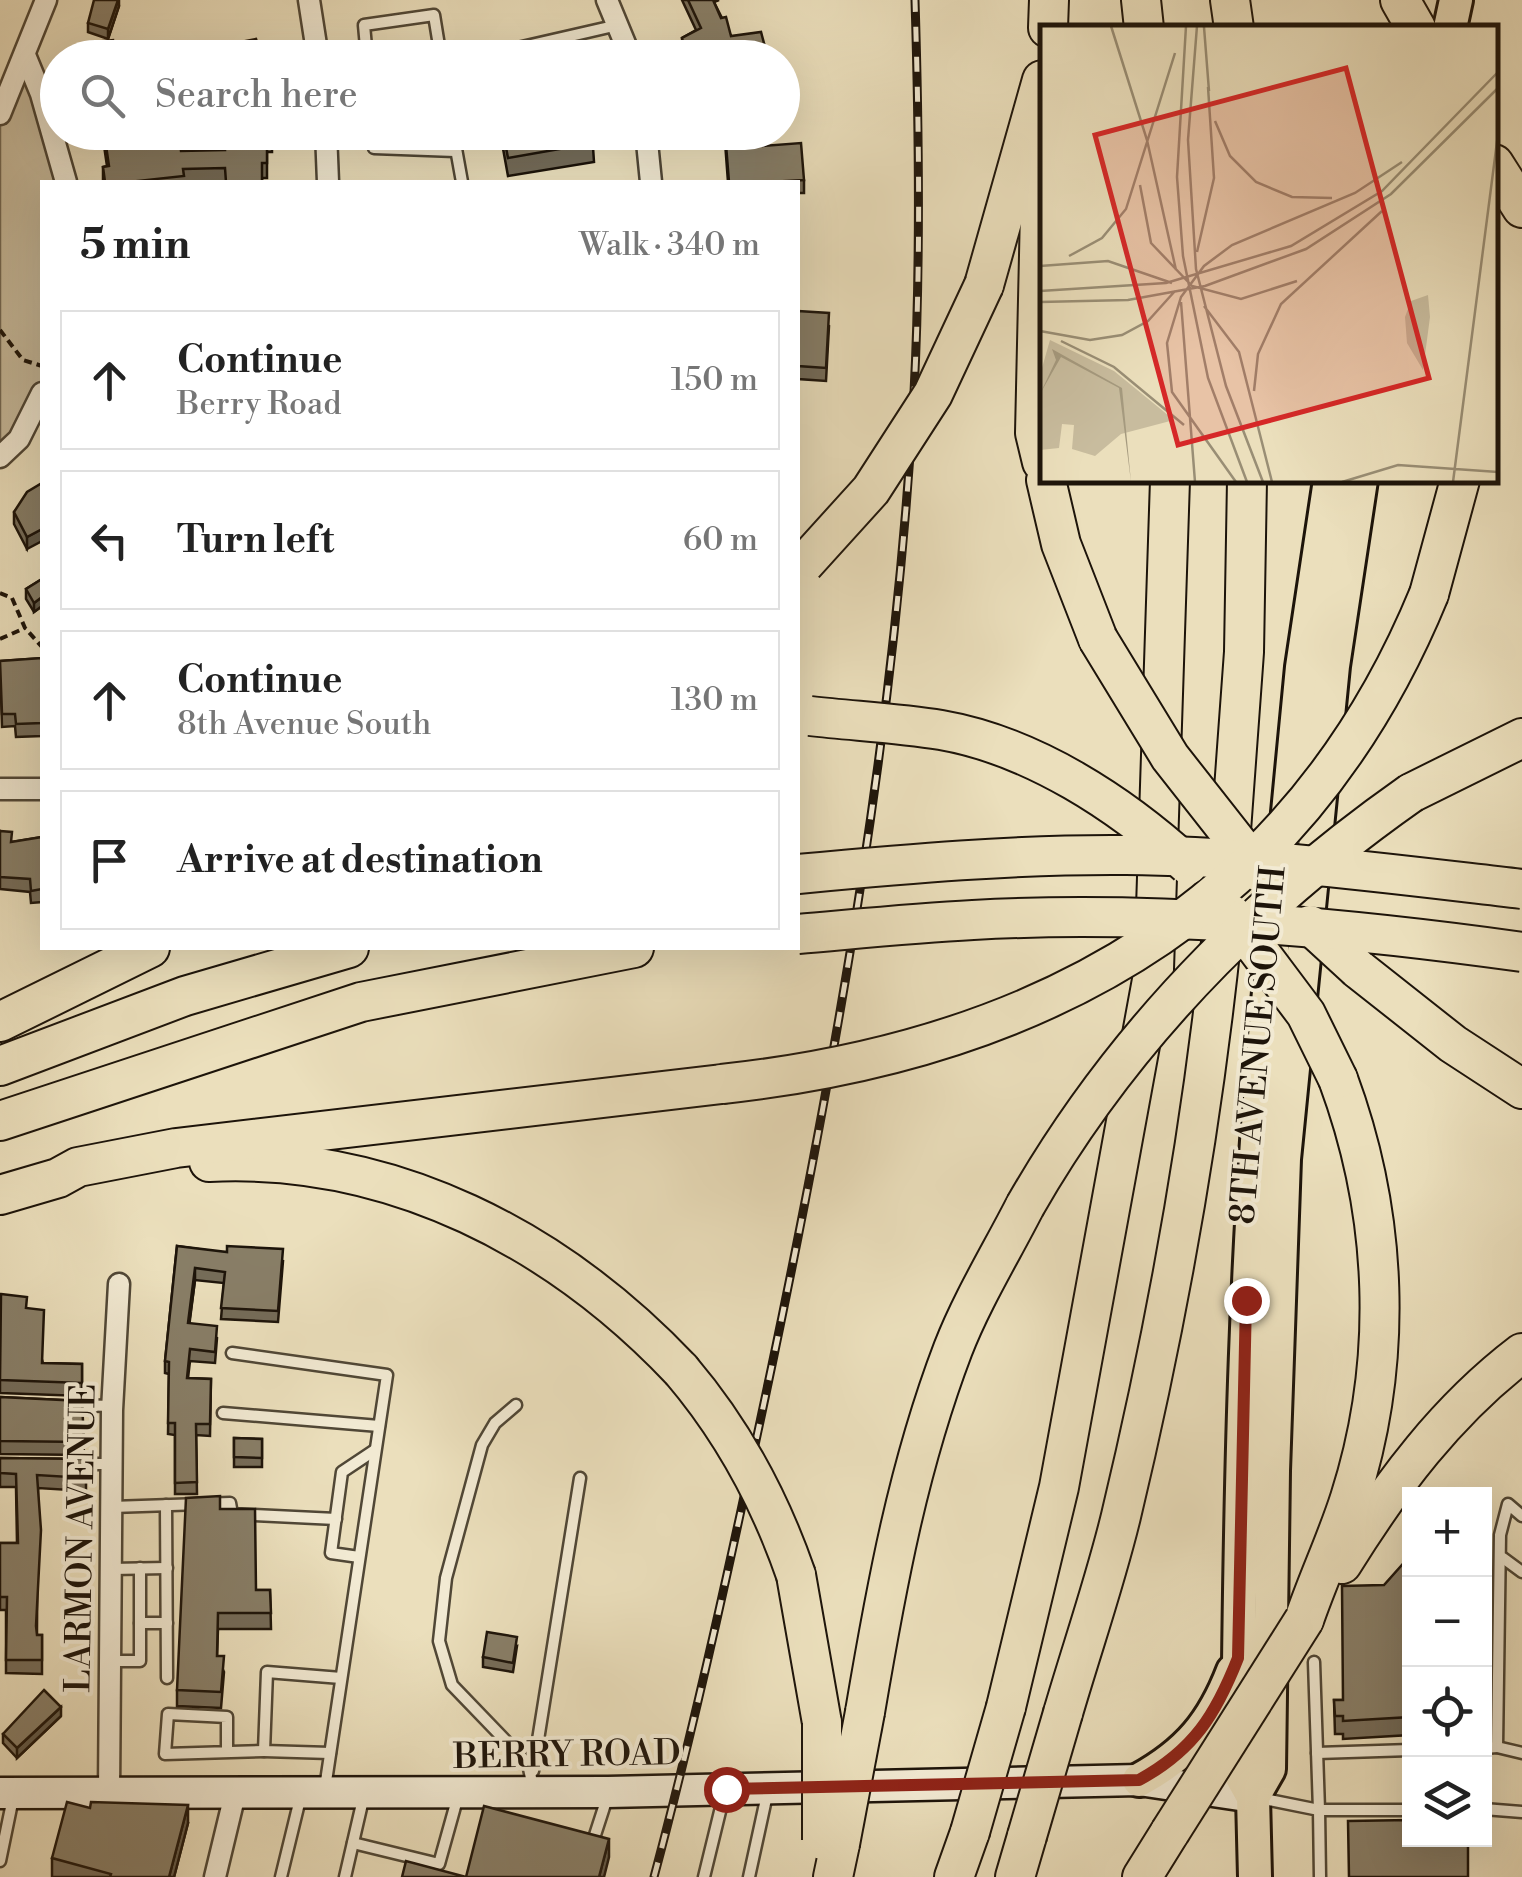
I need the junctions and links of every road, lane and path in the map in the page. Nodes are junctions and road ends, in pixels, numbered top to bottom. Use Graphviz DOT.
graph roads {
  1 [pos="46,0"];
  2 [pos="309,0"];
  3 [pos="607,0"];
  4 [pos="1049,0"];
  5 [pos="1141,0"];
  6 [pos="1230,0"];
  7 [pos="1374,0"];
  8 [pos="1400,0"];
  9 [pos="1425,0"];
  10 [pos="1456,0"];
  11 [pos="619,24"];
  12 [pos="1048,25"];
  13 [pos="1144,25"];
  14 [pos="1234,25"];
  15 [pos="1386,25"];
  16 [pos="1415,25"];
  17 [pos="1418,25"];
  18 [pos="1451,25"];
  19 [pos="315,40"];
  20 [pos="365,40"];
  21 [pos="438,40"];
  22 [pos="551,40"];
  23 [pos="625,40"];
  24 [pos="25,55"];
  25 [pos="1040,87"];
  26 [pos="40,92"];
  27 [pos="0,114"];
  28 [pos="57,150"];
  29 [pos="327,150"];
  30 [pos="428,150"];
  31 [pos="648,150"];
  32 [pos="455,151"];
  33 [pos="1497,169"];
  34 [pos="65,180"];
  35 [pos="328,180"];
  36 [pos="462,180"];
  37 [pos="652,180"];
  38 [pos="1522,208"];
  39 [pos="1040,226"];
  40 [pos="0,330"];
  41 [pos="40,365"];
  42 [pos="40,397"];
  43 [pos="1040,452"];
  44 [pos="0,457"];
  45 [pos="1046,482"];
  46 [pos="1170,482"];
  47 [pos="1247,482"];
  48 [pos="1330,482"];
  49 [pos="1361,482"];
  50 [pos="1459,482"];
  51 [pos="801,568"];
  52 [pos="0,594"];
  53 [pos="24,628"];
  54 [pos="0,639"];
  55 [pos="40,646"];
  56 [pos="804,716"];
  57 [pos="1522,738"];
  58 [pos="0,789"];
  59 [pos="40,789"];
  60 [pos="800,874"];
  61 [pos="1522,889"];
  62 [pos="800,934"];
  63 [pos="146,950"];
  64 [pos="342,950"];
  65 [pos="624,950"];
  66 [pos="1522,952"];
  67 [pos="0,1022"];
  68 [pos="0,1066"];
  69 [pos="1522,1089"];
  70 [pos="0,1121"];
  71 [pos="58,1178"];
  72 [pos="0,1195"];
  73 [pos="120,1284"];
  74 [pos="232,1353"];
  75 [pos="1522,1353"];
  76 [pos="56,1404"];
  77 [pos="112,1406"];
  78 [pos="516,1406"];
  79 [pos="223,1413"];
  80 [pos="379,1426"];
  81 [pos="376,1450"];
  82 [pos="56,1464"];
  83 [pos="111,1464"];
  84 [pos="580,1478"];
  85 [pos="166,1505"];
  86 [pos="111,1507"];
  87 [pos="1522,1516"];
  88 [pos="336,1518"];
  89 [pos="360,1556"];
  90 [pos="1503,1558"];
  91 [pos="140,1568"];
  92 [pos="167,1568"];
  93 [pos="111,1569"];
  94 [pos="1522,1572"];
  95 [pos="1304,1620"];
  96 [pos="167,1623"];
  97 [pos="140,1624"];
  98 [pos="1238,1658"];
  99 [pos="110,1661"];
  100 [pos="1314,1662"];
  101 [pos="167,1678"];
  102 [pos="341,1678"];
  103 [pos="1492,1748"];
  104 [pos="1498,1748"];
  105 [pos="1402,1750"];
  106 [pos="264,1751"];
  107 [pos="226,1752"];
  108 [pos="1317,1752"];
  109 [pos="330,1753"];
  110 [pos="1522,1753"];
  111 [pos="1139,1780"];
  112 [pos="533,1784"];
  113 [pos="768,1788"];
  114 [pos="726,1789"];
  115 [pos="7,1792"];
  116 [pos="459,1792"];
  117 [pos="608,1792"];
  118 [pos="109,1793"];
  119 [pos="234,1794"];
  120 [pos="313,1794"];
  121 [pos="364,1794"];
  122 [pos="1253,1796"];
  123 [pos="1521,1806"];
  124 [pos="1492,1809"];
  125 [pos="1319,1810"];
  126 [pos="1402,1810"];
  127 [pos="595,1835"];
  128 [pos="354,1843"];
  129 [pos="828,1860"];
  130 [pos="0,1861"];
  131 [pos="214,1877"];
  132 [pos="282,1877"];
  133 [pos="346,1877"];
  134 [pos="704,1877"];
  135 [pos="748,1877"];
  136 [pos="954,1877"];
  137 [pos="1015,1877"];
  138 [pos="1142,1877"];
  139 [pos="1256,1877"];
  140 [pos="1320,1877"];
  1 -- 24 [label="street"];
  2 -- 19 [label="street"];
  3 -- 11 [label="street"];
  4 -- 12 [label="highway"];
  5 -- 13 [label="highway"];
  6 -- 14 [label="highway"];
  7 -- 15 [label="highway"];
  8 -- 16 [label="highway"];
  9 -- 17 [label="main road"];
  10 -- 18 [label="main road"];
  11 -- 22 [label="lane"];
  11 -- 23 [label="street"];
  20 -- 21 [label="lane"];
  24 -- 26 [label="street"];
  24 -- 27 [label="street"];
  25 -- 51 [label="highway, bridge"];
  28 -- 34 [label="street"];
  29 -- 35 [label="street"];
  30 -- 32 [label="lane"];
  31 -- 37 [label="street"];
  32 -- 36 [label="lane"];
  33 -- 38 [label="highway"];
  39 -- 43 [label="highway"];
  40 -- 41 [label="path"];
  42 -- 44 [label="street"];
  45 -- 69 [label="highway, bridge"];
  46 -- 136 [label="highway, bridge"];
  47 -- 137 [label="highway, bridge"];
  48 -- 98 [label="main road, 8TH AVENUE SOUTH"];
  49 -- 122 [label="main road, 8TH AVENUE SOUTH"];
  50 -- 71 [label="highway, bridge"];
  52 -- 53 [label="path"];
  53 -- 54 [label="path"];
  53 -- 55 [label="path"];
  56 -- 95 [label="highway, bridge"];
  57 -- 129 [label="highway, bridge"];
  58 -- 59 [label="street"];
  60 -- 61 [label="highway, bridge"];
  62 -- 66 [label="highway, bridge"];
  63 -- 67 [label="highway"];
  64 -- 68 [label="highway"];
  65 -- 70 [label="highway"];
  71 -- 72 [label="highway"];
  71 -- 129 [label="highway, bridge"];
  73 -- 77 [label="street, LARMON AVENUE"];
  74 -- 80 [label="lane"];
  75 -- 95 [label="highway"];
  76 -- 77 [label="lane"];
  77 -- 83 [label="street, LARMON AVENUE"];
  78 -- 112 [label="lane"];
  79 -- 80 [label="lane"];
  80 -- 81 [label="lane"];
  81 -- 88 [label="lane"];
  81 -- 89 [label="lane"];
  82 -- 83 [label="lane"];
  83 -- 86 [label="street, LARMON AVENUE"];
  84 -- 112 [label="lane"];
  85 -- 86 [label="lane"];
  85 -- 88 [label="lane"];
  85 -- 92 [label="lane"];
  86 -- 93 [label="street, LARMON AVENUE"];
  87 -- 90 [label="lane"];
  88 -- 89 [label="lane"];
  89 -- 102 [label="lane"];
  90 -- 94 [label="lane"];
  90 -- 104 [label="lane"];
  91 -- 92 [label="lane"];
  91 -- 93 [label="lane"];
  91 -- 97 [label="lane"];
  92 -- 96 [label="lane"];
  93 -- 99 [label="street, LARMON AVENUE"];
  95 -- 138 [label="highway, bridge"];
  96 -- 97 [label="lane"];
  96 -- 101 [label="lane"];
  97 -- 99 [label="lane"];
  98 -- 111 [label="main road"];
  98 -- 122 [label="main road, 8TH AVENUE SOUTH"];
  99 -- 118 [label="street, LARMON AVENUE"];
  100 -- 108 [label="lane"];
  102 -- 106 [label="lane"];
  102 -- 109 [label="lane"];
  103 -- 104 [label="lane"];
  104 -- 110 [label="lane"];
  105 -- 108 [label="lane"];
  106 -- 107 [label="lane"];
  106 -- 109 [label="lane"];
  107 -- 107 [label="lane"];
  108 -- 125 [label="lane"];
  109 -- 120 [label="lane"];
  111 -- 113 [label="street, BERRY ROAD"];
  111 -- 122 [label="street, BERRY ROAD"];
  112 -- 116 [label="street, BERRY ROAD"];
  112 -- 117 [label="street, BERRY ROAD"];
  113 -- 114 [label="street, BERRY ROAD"];
  113 -- 135 [label="lane"];
  114 -- 117 [label="street, BERRY ROAD"];
  114 -- 134 [label="lane"];
  115 -- 118 [label="street, BERRY ROAD"];
  115 -- 130 [label="lane"];
  116 -- 121 [label="street, BERRY ROAD"];
  116 -- 128 [label="lane"];
  117 -- 127 [label="lane"];
  118 -- 119 [label="street, BERRY ROAD"];
  119 -- 120 [label="street, BERRY ROAD"];
  119 -- 131 [label="street"];
  120 -- 121 [label="street, BERRY ROAD"];
  120 -- 132 [label="lane"];
  121 -- 128 [label="lane"];
  122 -- 125 [label="lane"];
  122 -- 139 [label="main road, 8TH AVENUE SOUTH"];
  123 -- 124 [label="lane"];
  125 -- 126 [label="lane"];
  125 -- 140 [label="lane"];
  128 -- 133 [label="lane"];
}
